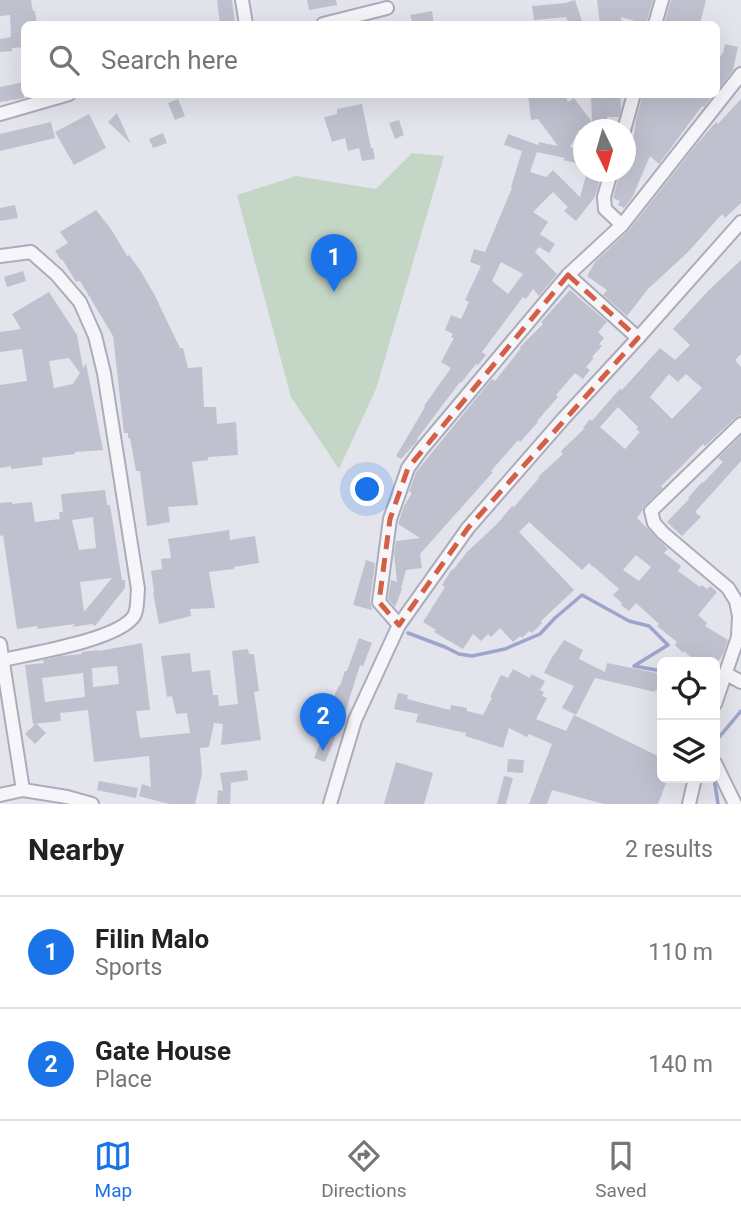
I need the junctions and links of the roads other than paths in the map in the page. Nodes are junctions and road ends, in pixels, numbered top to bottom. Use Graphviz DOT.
graph roads {
  1 [pos="242,0"];
  2 [pos="662,0"];
  3 [pos="387,8"];
  4 [pos="246,21"];
  5 [pos="335,21"];
  6 [pos="656,21"];
  7 [pos="741,74"];
  8 [pos="55,98"];
  9 [pos="633,98"];
  10 [pos="0,114"];
  11 [pos="627,119"];
  12 [pos="608,182"];
  13 [pos="741,222"];
  14 [pos="622,225"];
  15 [pos="0,256"];
  16 [pos="568,275"];
  17 [pos="638,338"];
  18 [pos="741,424"];
  19 [pos="399,625"];
  20 [pos="0,644"];
  21 [pos="3,660"];
  22 [pos="725,673"];
  23 [pos="741,682"];
  24 [pos="720,689"];
  25 [pos="720,773"];
  26 [pos="694,783"];
  27 [pos="23,790"];
  28 [pos="0,795"];
  29 [pos="92,804"];
  30 [pos="330,804"];
  31 [pos="689,804"];
  32 [pos="735,804"];
  1 -- 4 [label="street"];
  2 -- 6 [label="street"];
  3 -- 5 [label="street"];
  7 -- 14 [label="street"];
  8 -- 10 [label="street"];
  9 -- 11 [label="street"];
  12 -- 14 [label="street"];
  13 -- 17 [label="street"];
  14 -- 16 [label="street"];
  15 -- 21 [label="street"];
  16 -- 17 [label="street"];
  16 -- 19 [label="street"];
  17 -- 19 [label="street"];
  18 -- 22 [label="street"];
  19 -- 30 [label="street"];
  20 -- 21 [label="street"];
  21 -- 27 [label="street"];
  22 -- 23 [label="street"];
  22 -- 24 [label="street"];
  25 -- 32 [label="street"];
  26 -- 31 [label="street"];
  27 -- 28 [label="street"];
  27 -- 29 [label="street"];
}
